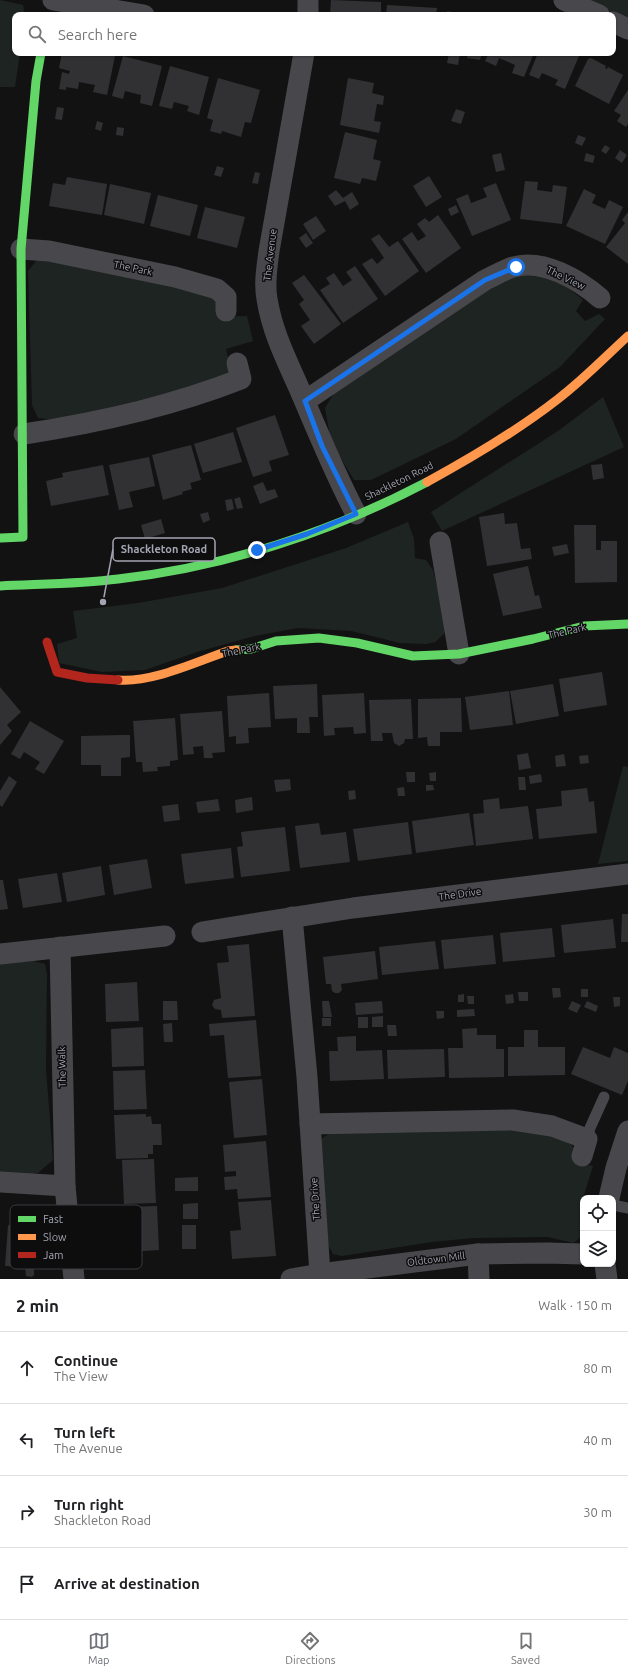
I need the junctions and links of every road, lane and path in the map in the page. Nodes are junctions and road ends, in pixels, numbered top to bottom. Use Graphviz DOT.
graph roads {
  1 [pos="50,0"];
  2 [pos="53,0"];
  3 [pos="308,0"];
  4 [pos="564,0"];
  5 [pos="48,12"];
  6 [pos="126,12"];
  7 [pos="308,12"];
  8 [pos="592,12"];
  9 [pos="616,23"];
  10 [pos="628,29"];
  11 [pos="40,56"];
  12 [pos="301,56"];
  13 [pos="21,250"];
  14 [pos="600,298"];
  15 [pos="226,310"];
  16 [pos="628,336"];
  17 [pos="237,363"];
  18 [pos="305,401"];
  19 [pos="24,434"];
  20 [pos="356,514"];
  21 [pos="1,538"];
  22 [pos="440,542"];
  23 [pos="0,586"];
  24 [pos="628,624"];
  25 [pos="47,642"];
  26 [pos="459,654"];
  27 [pos="628,874"];
  28 [pos="292,917"];
  29 [pos="202,932"];
  30 [pos="165,936"];
  31 [pos="60,947"];
  32 [pos="0,954"];
  33 [pos="604,1097"];
  34 [pos="310,1124"];
  35 [pos="628,1131"];
  36 [pos="585,1148"];
  37 [pos="0,1182"];
  38 [pos="64,1186"];
  39 [pos="611,1195"];
  40 [pos="66,1205"];
  41 [pos="616,1206"];
  42 [pos="628,1208"];
  43 [pos="478,1254"];
  44 [pos="580,1254"];
  45 [pos="605,1267"];
  46 [pos="73,1269"];
  47 [pos="320,1274"];
  48 [pos="74,1279"];
  49 [pos="291,1279"];
  50 [pos="479,1279"];
  51 [pos="607,1279"];
  1 -- 5 [label="street"];
  2 -- 6 [label="street"];
  3 -- 7 [label="street"];
  4 -- 8 [label="street"];
  9 -- 10 [label="street"];
  11 -- 13 [label="street"];
  12 -- 18 [label="street, The Avenue"];
  13 -- 15 [label="street, The Park"];
  13 -- 19 [label="street"];
  14 -- 18 [label="street, The View"];
  16 -- 20 [label="street, Shackleton Road"];
  17 -- 19 [label="street"];
  18 -- 20 [label="street, The Avenue"];
  19 -- 21 [label="street"];
  20 -- 23 [label="street, Shackleton Road"];
  22 -- 26 [label="street"];
  24 -- 26 [label="street, The Park"];
  25 -- 26 [label="street, The Park"];
  27 -- 28 [label="street, The Drive"];
  28 -- 29 [label="street, The Drive"];
  28 -- 34 [label="street, The Drive"];
  30 -- 31 [label="street"];
  31 -- 32 [label="street"];
  31 -- 38 [label="street, The Walk"];
  33 -- 36 [label="lane"];
  34 -- 36 [label="street"];
  34 -- 47 [label="street, The Drive"];
  35 -- 39 [label="street"];
  37 -- 38 [label="street"];
  38 -- 40 [label="street, The Walk"];
  41 -- 42 [label="lane"];
  43 -- 44 [label="street, Oldtown Mill"];
  43 -- 47 [label="street, Oldtown Mill"];
  43 -- 50 [label="street"];
  45 -- 51 [label="street"];
  46 -- 48 [label="street, The Walk"];
  47 -- 49 [label="street, Oldtown Mill"];
}
